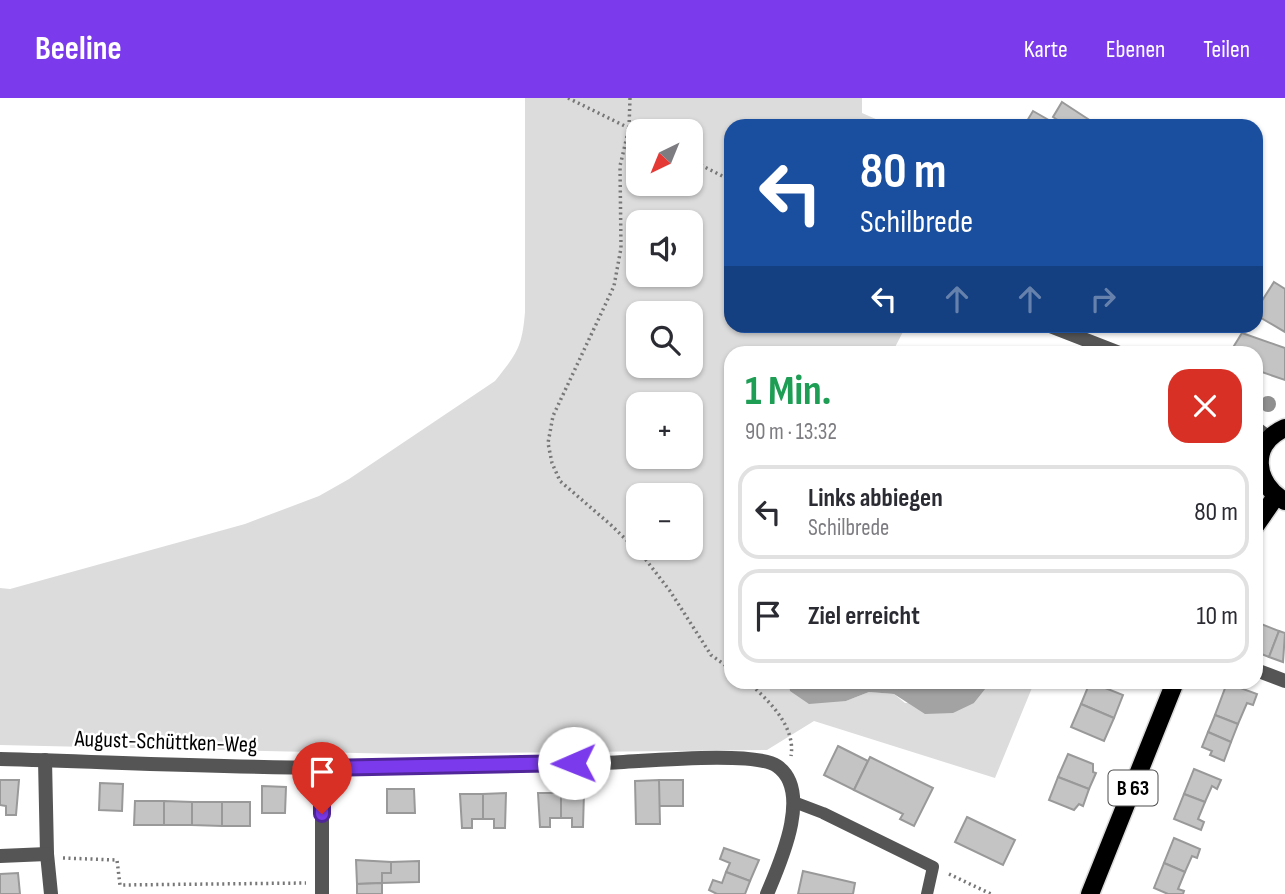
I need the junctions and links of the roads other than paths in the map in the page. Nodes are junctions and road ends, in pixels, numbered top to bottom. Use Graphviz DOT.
graph roads {
  1 [pos="1068,333"];
  2 [pos="1101,346"];
  3 [pos="1285,428"];
  4 [pos="1263,434"];
  5 [pos="1263,453"];
  6 [pos="1263,476"];
  7 [pos="1281,499"];
  8 [pos="1263,518"];
  9 [pos="1263,673"];
  10 [pos="1285,681"];
  11 [pos="1172,689"];
  12 [pos="0,759"];
  13 [pos="45,760"];
  14 [pos="322,768"];
  15 [pos="794,802"];
  16 [pos="47,854"];
  17 [pos="0,856"];
  18 [pos="322,888"];
  19 [pos="51,894"];
  20 [pos="767,894"];
  21 [pos="927,894"];
  22 [pos="1090,894"];
  1 -- 2 [label="street"];
  3 -- 4 [label="main road"];
  4 -- 5 [label="main road"];
  6 -- 7 [label="main road"];
  7 -- 8 [label="main road"];
  9 -- 10 [label="street"];
  11 -- 22 [label="main road, B 63"];
  12 -- 13 [label="street, August-Schüttken-Weg"];
  13 -- 14 [label="street, August-Schüttken-Weg"];
  13 -- 16 [label="street"];
  14 -- 15 [label="street, August-Schüttken-Weg"];
  14 -- 18 [label="street"];
  15 -- 20 [label="street"];
  15 -- 21 [label="lane"];
  16 -- 17 [label="street"];
  16 -- 19 [label="street"];
}
